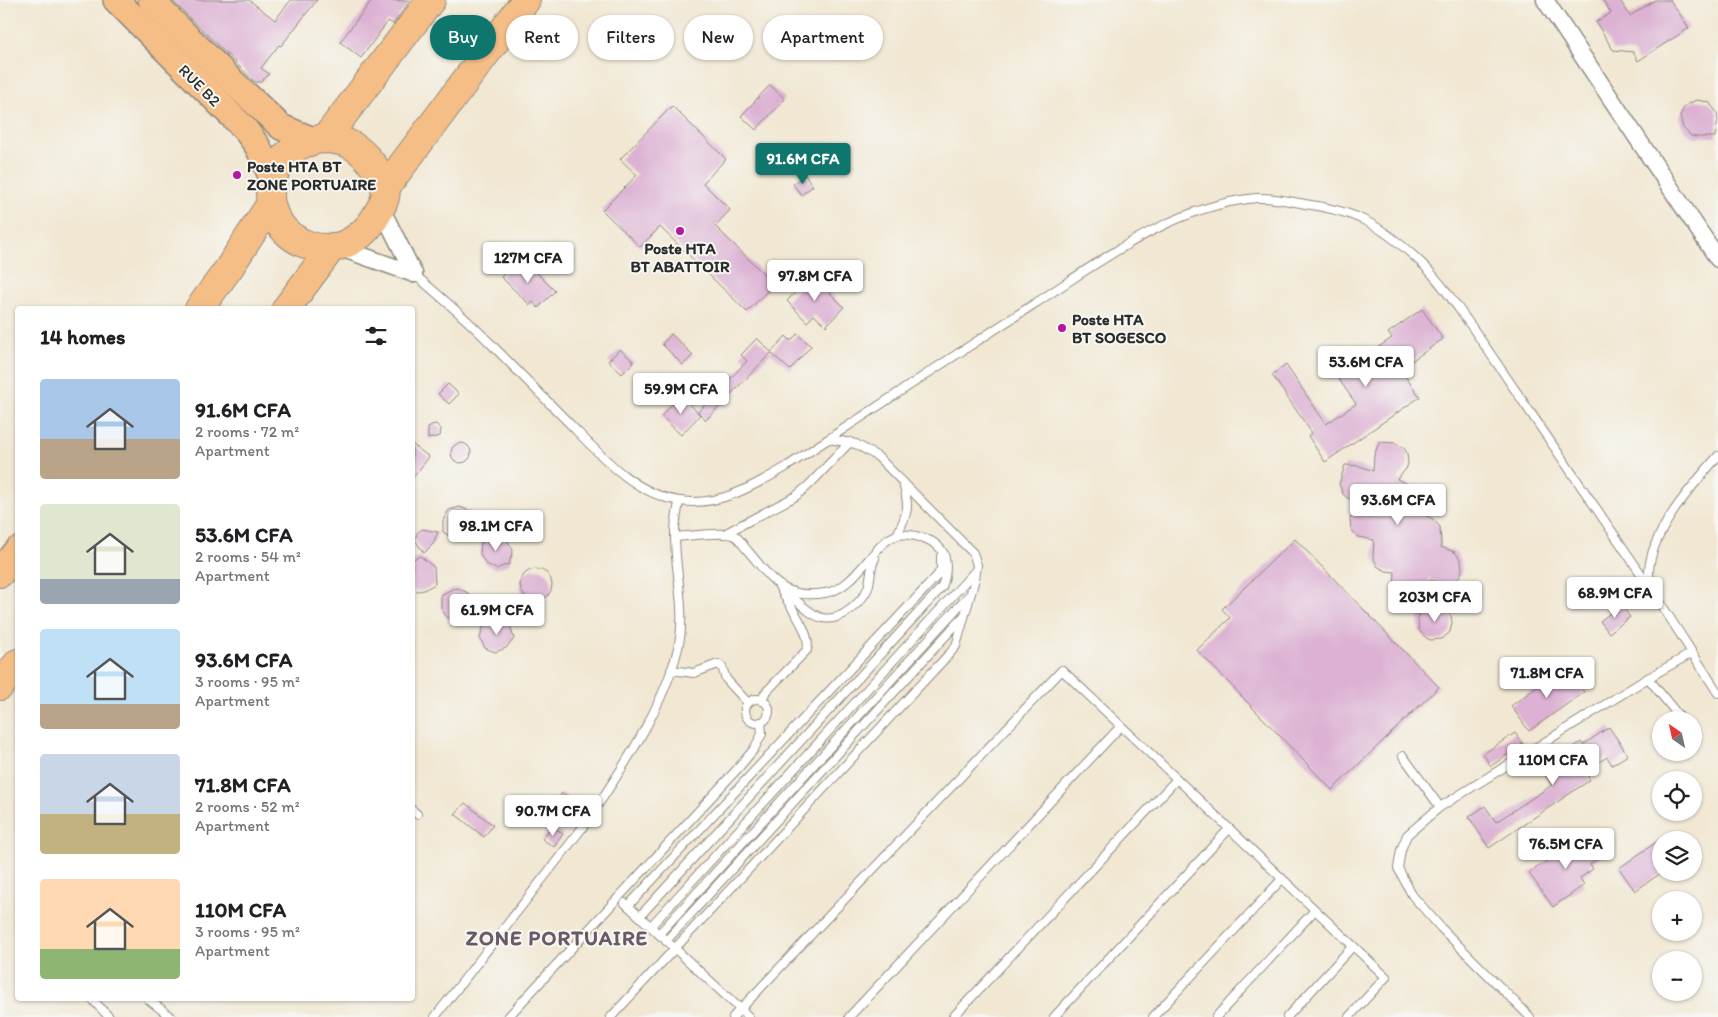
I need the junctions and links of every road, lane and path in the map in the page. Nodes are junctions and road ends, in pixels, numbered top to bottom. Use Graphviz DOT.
graph roads {
  1 [pos="116,0"];
  2 [pos="150,0"];
  3 [pos="431,0"];
  4 [pos="526,0"];
  5 [pos="1545,0"];
  6 [pos="319,140"];
  7 [pos="271,192"];
  8 [pos="383,198"];
  9 [pos="335,247"];
  10 [pos="1718,259"];
  11 [pos="414,274"];
  12 [pos="201,306"];
  13 [pos="288,306"];
  14 [pos="829,438"];
  15 [pos="850,442"];
  16 [pos="1718,456"];
  17 [pos="903,482"];
  18 [pos="679,501"];
  19 [pos="726,533"];
  20 [pos="897,535"];
  21 [pos="676,537"];
  22 [pos="938,545"];
  23 [pos="879,548"];
  24 [pos="15,554"];
  25 [pos="976,569"];
  26 [pos="0,573"];
  27 [pos="777,583"];
  28 [pos="1652,590"];
  29 [pos="971,592"];
  30 [pos="965,615"];
  31 [pos="1692,653"];
  32 [pos="15,667"];
  33 [pos="671,670"];
  34 [pos="1648,678"];
  35 [pos="0,686"];
  36 [pos="1718,693"];
  37 [pos="762,701"];
  38 [pos="748,703"];
  39 [pos="1675,711"];
  40 [pos="761,722"];
  41 [pos="1121,726"];
  42 [pos="1403,756"];
  43 [pos="1177,779"];
  44 [pos="1440,807"];
  45 [pos="1229,829"];
  46 [pos="1282,879"];
  47 [pos="620,898"];
  48 [pos="628,906"];
  49 [pos="1315,910"];
  50 [pos="640,916"];
  51 [pos="650,926"];
  52 [pos="659,934"];
  53 [pos="666,941"];
  54 [pos="1353,946"];
  55 [pos="674,948"];
  56 [pos="94,1001"];
  57 [pos="151,1001"];
  58 [pos="740,1009"];
  59 [pos="109,1017"];
  60 [pos="172,1017"];
  61 [pos="435,1017"];
  62 [pos="508,1017"];
  63 [pos="612,1017"];
  64 [pos="733,1017"];
  65 [pos="749,1017"];
  66 [pos="848,1017"];
  67 [pos="953,1017"];
  68 [pos="1054,1017"];
  69 [pos="1153,1017"];
  70 [pos="1216,1017"];
  71 [pos="1287,1017"];
  72 [pos="1349,1017"];
  73 [pos="1530,1017"];
  1 -- 7 [label="main road, RUE B2"];
  2 -- 6 [label="main road, RUE B2"];
  3 -- 6 [label="highway"];
  4 -- 8 [label="highway"];
  5 -- 10 [label="street"];
  6 -- 7 [label="highway"];
  6 -- 8 [label="highway"];
  7 -- 9 [label="highway"];
  7 -- 12 [label="highway"];
  8 -- 9 [label="highway"];
  8 -- 11 [label="street"];
  9 -- 11 [label="street"];
  9 -- 13 [label="highway"];
  11 -- 18 [label="lane"];
  14 -- 15 [label="lane"];
  14 -- 18 [label="lane"];
  14 -- 28 [label="lane"];
  15 -- 17 [label="lane"];
  15 -- 19 [label="lane"];
  16 -- 28 [label="lane"];
  17 -- 20 [label="lane"];
  17 -- 25 [label="lane"];
  18 -- 21 [label="lane"];
  19 -- 21 [label="lane"];
  19 -- 27 [label="lane"];
  20 -- 22 [label="lane"];
  20 -- 23 [label="lane"];
  21 -- 33 [label="lane"];
  22 -- 48 [label="lane"];
  22 -- 50 [label="lane"];
  23 -- 27 [label="lane"];
  23 -- 27 [label="lane"];
  24 -- 26 [label="highway"];
  25 -- 29 [label="lane"];
  25 -- 51 [label="lane"];
  27 -- 37 [label="lane"];
  28 -- 31 [label="lane"];
  29 -- 30 [label="lane"];
  29 -- 52 [label="lane"];
  30 -- 53 [label="lane"];
  30 -- 55 [label="lane"];
  31 -- 34 [label="lane"];
  31 -- 36 [label="lane"];
  32 -- 35 [label="highway"];
  33 -- 38 [label="lane"];
  33 -- 61 [label="lane"];
  34 -- 39 [label="lane"];
  34 -- 44 [label="lane"];
  37 -- 38 [label="lane"];
  37 -- 40 [label="lane"];
  38 -- 40 [label="lane"];
  40 -- 47 [label="lane"];
  41 -- 43 [label="lane"];
  41 -- 58 [label="lane"];
  41 -- 66 [label="lane"];
  42 -- 44 [label="lane"];
  43 -- 45 [label="lane"];
  43 -- 67 [label="lane"];
  44 -- 73 [label="lane"];
  45 -- 46 [label="lane"];
  45 -- 68 [label="lane"];
  46 -- 49 [label="lane"];
  46 -- 69 [label="lane"];
  47 -- 48 [label="lane"];
  47 -- 62 [label="lane"];
  48 -- 50 [label="lane"];
  49 -- 54 [label="lane"];
  49 -- 70 [label="lane"];
  50 -- 51 [label="lane"];
  51 -- 52 [label="lane"];
  52 -- 53 [label="lane"];
  53 -- 55 [label="lane"];
  54 -- 71 [label="lane"];
  54 -- 72 [label="lane"];
  55 -- 58 [label="lane"];
  55 -- 63 [label="lane"];
  56 -- 59 [label="lane"];
  57 -- 60 [label="lane"];
  58 -- 64 [label="lane"];
  58 -- 65 [label="lane"];
}
